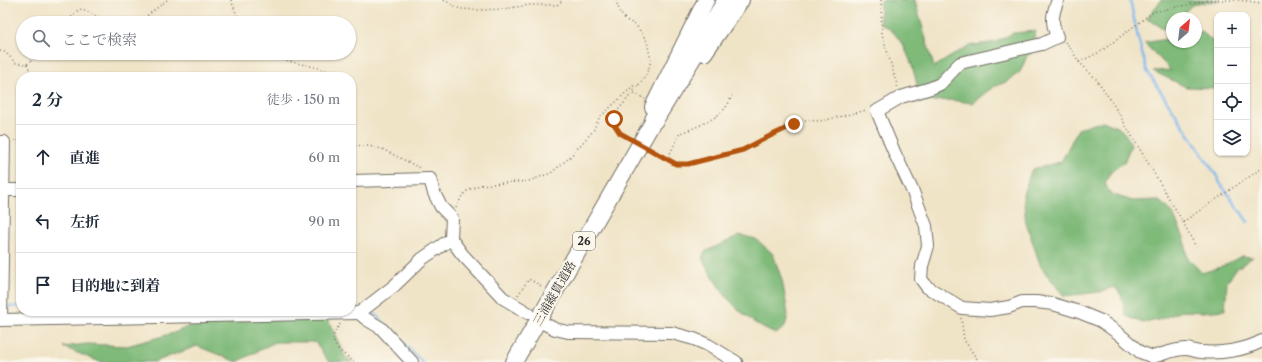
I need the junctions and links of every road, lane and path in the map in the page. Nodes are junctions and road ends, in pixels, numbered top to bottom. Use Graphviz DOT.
graph roads {
  1 [pos="167,0"];
  2 [pos="231,0"];
  3 [pos="444,0"];
  4 [pos="563,0"];
  5 [pos="616,0"];
  6 [pos="881,0"];
  7 [pos="1058,0"];
  8 [pos="723,1"];
  9 [pos="1262,3"];
  10 [pos="72,16"];
  11 [pos="96,16"];
  12 [pos="147,16"];
  13 [pos="237,16"];
  14 [pos="1057,37"];
  15 [pos="0,51"];
  16 [pos="32,60"];
  17 [pos="285,60"];
  18 [pos="1079,62"];
  19 [pos="27,64"];
  20 [pos="30,72"];
  21 [pos="332,72"];
  22 [pos="639,86"];
  23 [pos="633,92"];
  24 [pos="732,96"];
  25 [pos="901,97"];
  26 [pos="650,101"];
  27 [pos="877,111"];
  28 [pos="654,120"];
  29 [pos="0,142"];
  30 [pos="356,146"];
  31 [pos="637,151"];
  32 [pos="667,160"];
  33 [pos="628,166"];
  34 [pos="1262,168"];
  35 [pos="430,178"];
  36 [pos="356,181"];
  37 [pos="4,190"];
  38 [pos="16,190"];
  39 [pos="452,218"];
  40 [pos="1183,222"];
  41 [pos="451,239"];
  42 [pos="1196,247"];
  43 [pos="546,289"];
  44 [pos="512,303"];
  45 [pos="962,308"];
  46 [pos="356,313"];
  47 [pos="359,313"];
  48 [pos="528,314"];
  49 [pos="188,316"];
  50 [pos="346,316"];
  51 [pos="1,320"];
  52 [pos="545,324"];
  53 [pos="1262,341"];
  54 [pos="354,362"];
  55 [pos="412,362"];
  56 [pos="514,362"];
  57 [pos="736,362"];
  58 [pos="979,362"];
  1 -- 12 [label="path"];
  2 -- 13 [label="path"];
  3 -- 4 [label="path"];
  5 -- 22 [label="path"];
  6 -- 25 [label="path"];
  7 -- 14 [label="street"];
  8 -- 28 [label="highway, 26"];
  8 -- 31 [label="main road"];
  8 -- 33 [label="main road, 26"];
  9 -- 18 [label="path"];
  10 -- 11 [label="path"];
  14 -- 18 [label="path"];
  14 -- 25 [label="street"];
  15 -- 19 [label="path"];
  16 -- 19 [label="path"];
  17 -- 21 [label="path"];
  18 -- 40 [label="path"];
  19 -- 20 [label="path"];
  22 -- 23 [label="path"];
  22 -- 39 [label="path"];
  23 -- 26 [label="path"];
  23 -- 32 [label="path, bridge"];
  24 -- 32 [label="path"];
  25 -- 27 [label="street"];
  27 -- 32 [label="path"];
  27 -- 45 [label="street"];
  28 -- 31 [label="main road, 三浦縦貫道路 / 26"];
  29 -- 37 [label="street"];
  30 -- 35 [label="path"];
  31 -- 33 [label="main road, 三浦縦貫道路 / 26"];
  33 -- 56 [label="main road, 三浦縦貫道路 / 26"];
  34 -- 40 [label="path"];
  35 -- 36 [label="street"];
  35 -- 39 [label="street"];
  37 -- 38 [label="street"];
  37 -- 51 [label="street"];
  39 -- 41 [label="street"];
  40 -- 42 [label="path"];
  41 -- 44 [label="street"];
  41 -- 47 [label="street"];
  43 -- 44 [label="path"];
  44 -- 48 [label="street"];
  45 -- 53 [label="street"];
  45 -- 58 [label="path"];
  46 -- 47 [label="street"];
  47 -- 55 [label="street"];
  49 -- 51 [label="street"];
  50 -- 54 [label="path"];
  52 -- 57 [label="street"];
}
